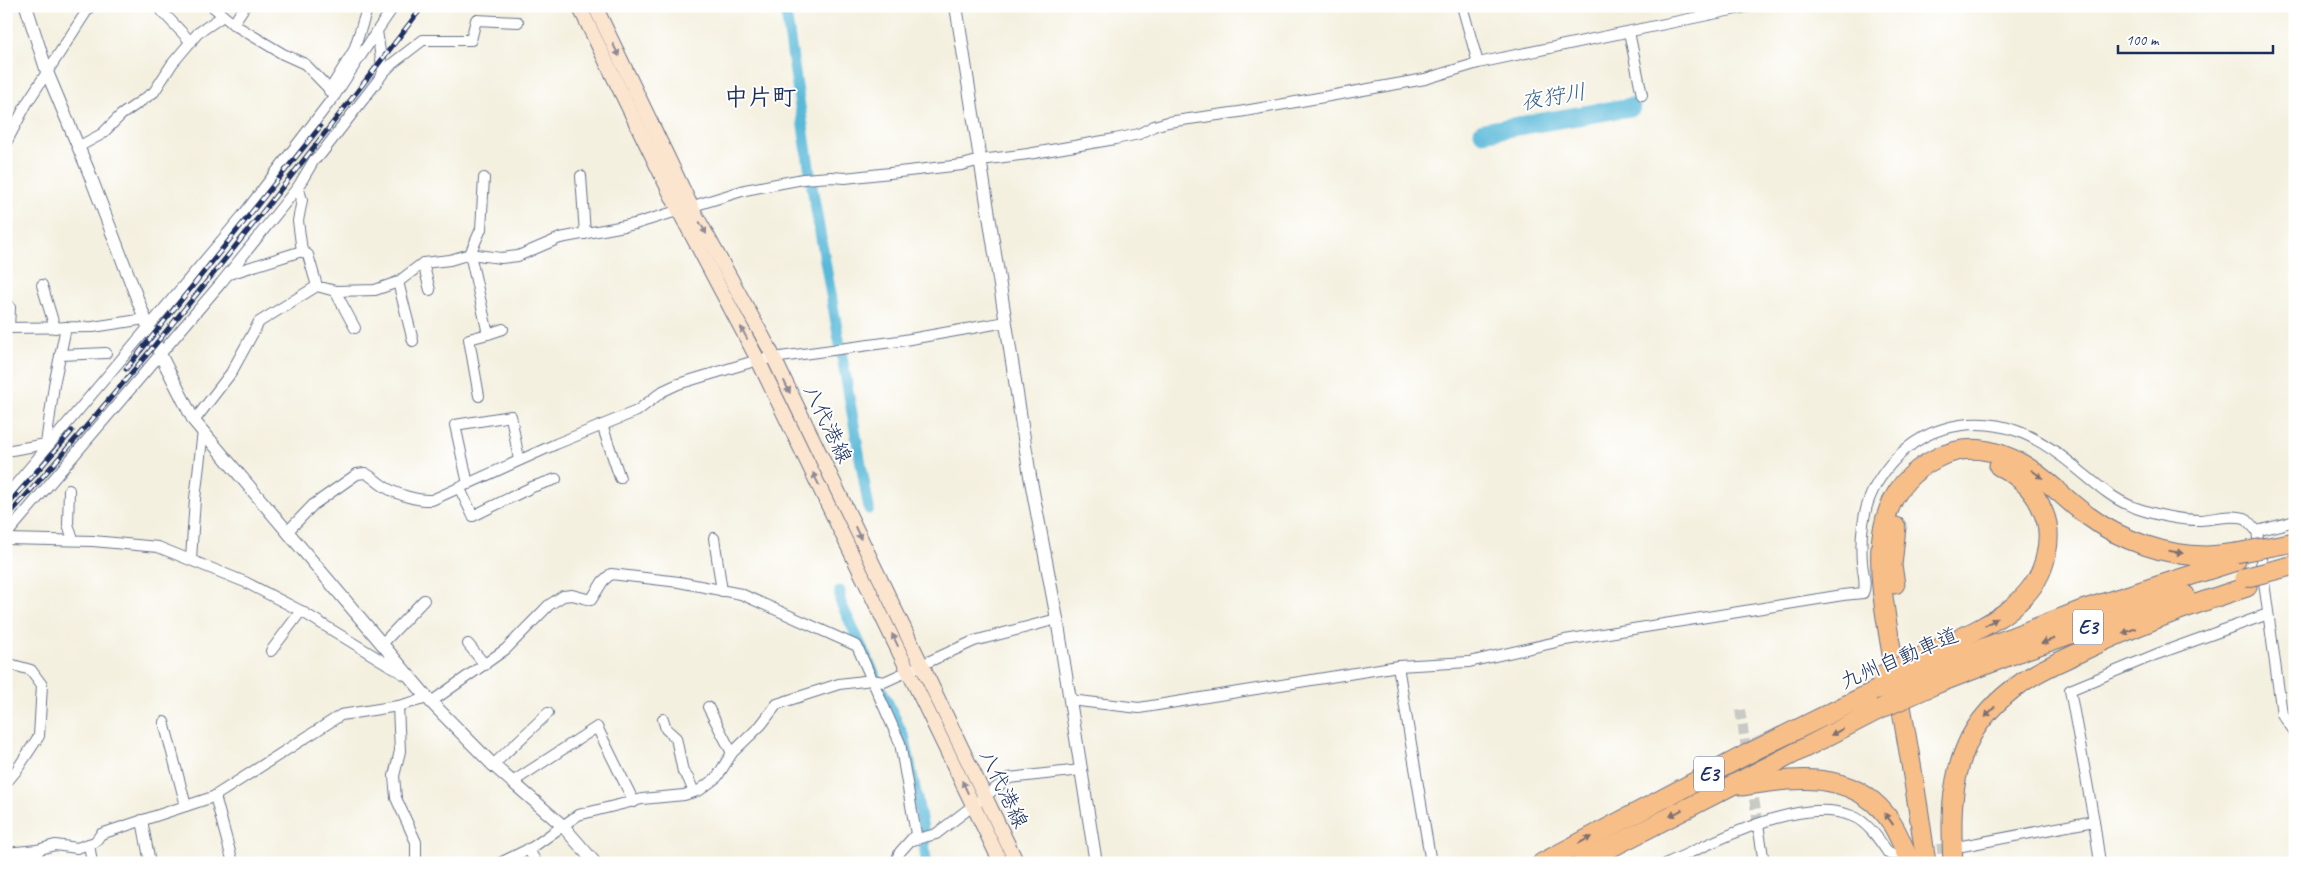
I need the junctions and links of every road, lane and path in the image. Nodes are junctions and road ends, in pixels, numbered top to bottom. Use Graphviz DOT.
graph roads {
  1 [pos="26,6"];
  2 [pos="90,6"];
  3 [pos="157,6"];
  4 [pos="212,6"];
  5 [pos="245,6"];
  6 [pos="368,6"];
  7 [pos="394,6"];
  8 [pos="579,6"];
  9 [pos="596,6"];
  10 [pos="956,6"];
  11 [pos="1462,6"];
  12 [pos="1745,7"];
  13 [pos="1704,11"];
  14 [pos="223,16"];
  15 [pos="518,22"];
  16 [pos="232,24"];
  17 [pos="377,30"];
  18 [pos="1629,32"];
  19 [pos="191,42"];
  20 [pos="1478,63"];
  21 [pos="47,72"];
  22 [pos="383,73"];
  23 [pos="332,93"];
  24 [pos="1642,95"];
  25 [pos="6,143"];
  26 [pos="78,146"];
  27 [pos="981,160"];
  28 [pos="580,176"];
  29 [pos="484,178"];
  30 [pos="298,186"];
  31 [pos="685,209"];
  32 [pos="586,234"];
  33 [pos="302,251"];
  34 [pos="470,254"];
  35 [pos="424,263"];
  36 [pos="229,274"];
  37 [pos="398,282"];
  38 [pos="42,285"];
  39 [pos="317,286"];
  40 [pos="430,290"];
  41 [pos="335,291"];
  42 [pos="10,308"];
  43 [pos="1006,322"];
  44 [pos="147,323"];
  45 [pos="60,327"];
  46 [pos="7,328"];
  47 [pos="355,328"];
  48 [pos="504,329"];
  49 [pos="488,334"];
  50 [pos="413,341"];
  51 [pos="106,353"];
  52 [pos="60,355"];
  53 [pos="161,356"];
  54 [pos="773,358"];
  55 [pos="758,360"];
  56 [pos="479,396"];
  57 [pos="602,425"];
  58 [pos="199,426"];
  59 [pos="6,452"];
  60 [pos="519,460"];
  61 [pos="556,478"];
  62 [pos="620,478"];
  63 [pos="464,485"];
  64 [pos="69,490"];
  65 [pos="6,496"];
  66 [pos="2295,521"];
  67 [pos="288,531"];
  68 [pos="2257,531"];
  69 [pos="6,535"];
  70 [pos="73,538"];
  71 [pos="714,538"];
  72 [pos="6,539"];
  73 [pos="2295,543"];
  74 [pos="191,559"];
  75 [pos="2295,565"];
  76 [pos="2241,569"];
  77 [pos="2295,571"];
  78 [pos="722,590"];
  79 [pos="424,600"];
  80 [pos="301,612"];
  81 [pos="2268,614"];
  82 [pos="1057,620"];
  83 [pos="382,644"];
  84 [pos="468,644"];
  85 [pos="271,651"];
  86 [pos="6,663"];
  87 [pos="485,665"];
  88 [pos="1398,666"];
  89 [pos="915,668"];
  90 [pos="1934,668"];
  91 [pos="413,680"];
  92 [pos="872,681"];
  93 [pos="430,700"];
  94 [pos="1070,700"];
  95 [pos="398,706"];
  96 [pos="708,706"];
  97 [pos="548,713"];
  98 [pos="663,718"];
  99 [pos="164,722"];
  100 [pos="2295,732"];
  101 [pos="732,753"];
  102 [pos="494,765"];
  103 [pos="1081,770"];
  104 [pos="7,780"];
  105 [pos="514,781"];
  106 [pos="694,792"];
  107 [pos="986,795"];
  108 [pos="215,796"];
  109 [pos="1709,796"];
  110 [pos="634,802"];
  111 [pos="973,805"];
  112 [pos="186,806"];
  113 [pos="142,820"];
  114 [pos="2094,821"];
  115 [pos="1758,824"];
  116 [pos="563,826"];
  117 [pos="913,840"];
  118 [pos="88,844"];
  119 [pos="1962,846"];
  120 [pos="37,850"];
  121 [pos="528,850"];
  122 [pos="6,853"];
  123 [pos="1905,858"];
  124 [pos="38,863"];
  125 [pos="92,863"];
  126 [pos="150,863"];
  127 [pos="233,863"];
  128 [pos="416,863"];
  129 [pos="500,863"];
  130 [pos="538,863"];
  131 [pos="595,863"];
  132 [pos="895,863"];
  133 [pos="1001,863"];
  134 [pos="1017,863"];
  135 [pos="1096,863"];
  136 [pos="1431,863"];
  137 [pos="1542,863"];
  138 [pos="1581,863"];
  139 [pos="1667,863"];
  140 [pos="1764,863"];
  141 [pos="1926,863"];
  142 [pos="1938,863"];
  143 [pos="1952,863"];
  144 [pos="2100,863"];
  1 -- 21 [label="street"];
  2 -- 21 [label="street"];
  3 -- 19 [label="street"];
  4 -- 14 [label="street"];
  5 -- 16 [label="street"];
  6 -- 23 [label="street"];
  7 -- 17 [label="street"];
  8 -- 31 [label="main road, 八代港線"];
  9 -- 31 [label="main road, 八代港線, one-way"];
  10 -- 27 [label="street"];
  11 -- 20 [label="street"];
  12 -- 13 [label="street"];
  13 -- 18 [label="street"];
  14 -- 16 [label="street"];
  14 -- 19 [label="street"];
  15 -- 22 [label="street"];
  16 -- 23 [label="street"];
  17 -- 22 [label="street"];
  17 -- 23 [label="street"];
  18 -- 20 [label="street"];
  18 -- 24 [label="street"];
  19 -- 26 [label="street"];
  20 -- 27 [label="street"];
  21 -- 25 [label="street"];
  21 -- 26 [label="street"];
  22 -- 30 [label="street"];
  23 -- 44 [label="street"];
  26 -- 44 [label="street"];
  27 -- 31 [label="street"];
  27 -- 43 [label="street"];
  28 -- 32 [label="street"];
  29 -- 34 [label="street"];
  30 -- 33 [label="street"];
  30 -- 36 [label="street"];
  31 -- 32 [label="street"];
  31 -- 54 [label="main road, 八代港線, one-way"];
  55 -- 31 [label="main road, 八代港線, one-way"];
  32 -- 34 [label="street"];
  33 -- 36 [label="street"];
  33 -- 39 [label="street"];
  34 -- 35 [label="street"];
  34 -- 49 [label="street"];
  35 -- 37 [label="street"];
  35 -- 40 [label="street"];
  36 -- 53 [label="street"];
  37 -- 41 [label="street"];
  37 -- 50 [label="street"];
  38 -- 45 [label="street"];
  39 -- 41 [label="street"];
  39 -- 58 [label="street"];
  41 -- 47 [label="street"];
  42 -- 46 [label="street"];
  43 -- 54 [label="street"];
  43 -- 82 [label="street"];
  44 -- 45 [label="street"];
  44 -- 53 [label="street"];
  44 -- 65 [label="street"];
  45 -- 46 [label="street"];
  45 -- 52 [label="street"];
  48 -- 49 [label="street"];
  49 -- 56 [label="street"];
  51 -- 52 [label="street"];
  52 -- 59 [label="street"];
  53 -- 58 [label="street"];
  53 -- 69 [label="street"];
  54 -- 55 [label="street"];
  54 -- 89 [label="main road, 八代港線, one-way"];
  55 -- 57 [label="street"];
  89 -- 55 [label="main road, 八代港線, one-way"];
  57 -- 60 [label="street"];
  57 -- 62 [label="street"];
  58 -- 67 [label="street"];
  58 -- 74 [label="street"];
  60 -- 63 [label="street"];
  60 -- 63 [label="street"];
  61 -- 63 [label="street"];
  63 -- 67 [label="street"];
  64 -- 70 [label="street"];
  66 -- 68 [label="street"];
  67 -- 83 [label="street"];
  68 -- 81 [label="street"];
  68 -- 88 [label="street"];
  70 -- 72 [label="street"];
  70 -- 74 [label="street"];
  71 -- 78 [label="street"];
  73 -- 76 [label="highway, 九州自動車道 / E3, bridge"];
  74 -- 80 [label="street"];
  75 -- 76 [label="highway, 九州自動車道 / E3, bridge"];
  76 -- 77 [label="highway"];
  76 -- 90 [label="highway, 九州自動車道 / E3"];
  141 -- 76 [label="highway, one-way"];
  76 -- 143 [label="highway, one-way"];
  78 -- 87 [label="street"];
  78 -- 92 [label="street"];
  79 -- 83 [label="street"];
  80 -- 85 [label="street"];
  80 -- 91 [label="street"];
  81 -- 100 [label="street"];
  81 -- 114 [label="street"];
  82 -- 89 [label="street"];
  82 -- 94 [label="street"];
  83 -- 91 [label="street"];
  84 -- 87 [label="street"];
  86 -- 104 [label="street"];
  87 -- 93 [label="street"];
  88 -- 94 [label="street"];
  88 -- 136 [label="street"];
  89 -- 92 [label="street"];
  89 -- 107 [label="main road, 八代港線"];
  111 -- 89 [label="main road, 八代港線, one-way"];
  90 -- 109 [label="highway, 九州自動車道 / E3, one-way, bridge"];
  137 -- 90 [label="highway, 九州自動車道 / E3, one-way, bridge"];
  90 -- 142 [label="highway, one-way"];
  91 -- 93 [label="street"];
  92 -- 101 [label="street"];
  92 -- 117 [label="street"];
  93 -- 95 [label="street"];
  93 -- 102 [label="street"];
  94 -- 103 [label="street"];
  95 -- 108 [label="street"];
  95 -- 128 [label="street"];
  96 -- 101 [label="street"];
  97 -- 102 [label="street"];
  98 -- 106 [label="street"];
  99 -- 112 [label="street"];
  101 -- 106 [label="street"];
  102 -- 105 [label="street"];
  103 -- 107 [label="street"];
  103 -- 135 [label="street"];
  105 -- 110 [label="street"];
  105 -- 116 [label="street"];
  106 -- 110 [label="street"];
  107 -- 111 [label="street"];
  107 -- 134 [label="main road, 八代港線"];
  108 -- 112 [label="street"];
  108 -- 127 [label="street"];
  123 -- 109 [label="highway, one-way"];
  109 -- 138 [label="highway, 九州自動車道 / E3, one-way"];
  110 -- 116 [label="street"];
  111 -- 117 [label="street"];
  111 -- 133 [label="main road, 八代港線"];
  112 -- 113 [label="street"];
  113 -- 118 [label="street"];
  113 -- 126 [label="street"];
  114 -- 119 [label="street"];
  114 -- 144 [label="street"];
  115 -- 123 [label="street"];
  115 -- 139 [label="street"];
  115 -- 140 [label="street"];
  116 -- 121 [label="street"];
  116 -- 131 [label="street"];
  117 -- 132 [label="street"];
  118 -- 120 [label="street"];
  118 -- 125 [label="street"];
  120 -- 122 [label="street"];
  120 -- 124 [label="street"];
  121 -- 129 [label="street"];
  121 -- 130 [label="street"];
}
